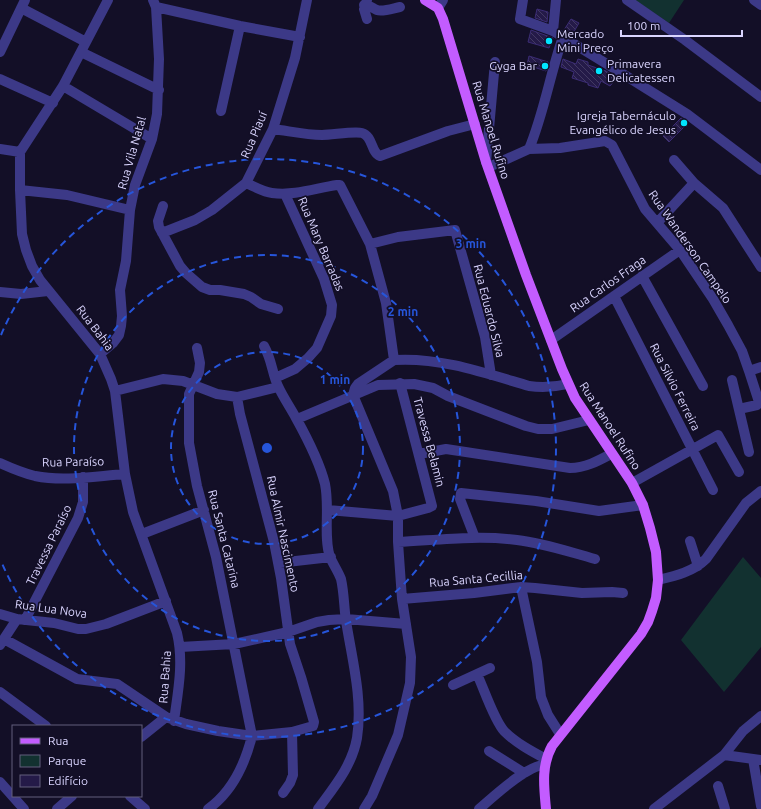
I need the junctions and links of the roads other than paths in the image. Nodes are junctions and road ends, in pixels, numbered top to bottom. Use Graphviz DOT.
graph roads {
  1 [pos="108,0"];
  2 [pos="307,0"];
  3 [pos="424,0"];
  4 [pos="523,0"];
  5 [pos="556,0"];
  6 [pos="627,0"];
  7 [pos="365,2"];
  8 [pos="154,3"];
  9 [pos="23,4"];
  10 [pos="440,4"];
  11 [pos="400,7"];
  12 [pos="367,19"];
  13 [pos="240,26"];
  14 [pos="553,31"];
  15 [pos="300,37"];
  16 [pos="563,37"];
  17 [pos="86,42"];
  18 [pos="0,52"];
  19 [pos="81,52"];
  20 [pos="495,62"];
  21 [pos="0,79"];
  22 [pos="62,86"];
  23 [pos="159,90"];
  24 [pos="759,92"];
  25 [pos="53,103"];
  26 [pos="221,111"];
  27 [pos="475,124"];
  28 [pos="273,129"];
  29 [pos="152,139"];
  30 [pos="0,149"];
  31 [pos="529,149"];
  32 [pos="20,152"];
  33 [pos="674,160"];
  34 [pos="488,165"];
  35 [pos="761,170"];
  36 [pos="246,183"];
  37 [pos="694,183"];
  38 [pos="20,190"];
  39 [pos="285,194"];
  40 [pos="163,206"];
  41 [pos="130,210"];
  42 [pos="657,223"];
  43 [pos="162,233"];
  44 [pos="370,244"];
  45 [pos="680,250"];
  46 [pos="761,267"];
  47 [pos="642,276"];
  48 [pos="48,291"];
  49 [pos="0,292"];
  50 [pos="614,296"];
  51 [pos="278,309"];
  52 [pos="551,340"];
  53 [pos="264,346"];
  54 [pos="197,348"];
  55 [pos="100,354"];
  56 [pos="394,360"];
  57 [pos="761,367"];
  58 [pos="750,371"];
  59 [pos="491,374"];
  60 [pos="732,380"];
  61 [pos="277,383"];
  62 [pos="194,384"];
  63 [pos="400,384"];
  64 [pos="568,384"];
  65 [pos="703,386"];
  66 [pos="115,391"];
  67 [pos="352,395"];
  68 [pos="237,397"];
  69 [pos="739,409"];
  70 [pos="297,419"];
  71 [pos="589,420"];
  72 [pos="692,449"];
  73 [pos="749,452"];
  74 [pos="419,454"];
  75 [pos="611,454"];
  76 [pos="0,463"];
  77 [pos="739,472"];
  78 [pos="124,474"];
  79 [pos="83,477"];
  80 [pos="632,483"];
  81 [pos="713,490"];
  82 [pos="761,491"];
  83 [pos="642,505"];
  84 [pos="204,510"];
  85 [pos="328,510"];
  86 [pos="398,516"];
  87 [pos="142,534"];
  88 [pos="475,538"];
  89 [pos="690,540"];
  90 [pos="398,542"];
  91 [pos="330,558"];
  92 [pos="594,559"];
  93 [pos="278,563"];
  94 [pos="698,566"];
  95 [pos="658,580"];
  96 [pos="521,587"];
  97 [pos="623,593"];
  98 [pos="402,599"];
  99 [pos="166,601"];
  100 [pos="0,614"];
  101 [pos="346,619"];
  102 [pos="21,620"];
  103 [pos="406,624"];
  104 [pos="288,632"];
  105 [pos="2,642"];
  106 [pos="234,644"];
  107 [pos="180,647"];
  108 [pos="490,668"];
  109 [pos="477,674"];
  110 [pos="453,685"];
  111 [pos="0,692"];
  112 [pos="761,717"];
  113 [pos="170,719"];
  114 [pos="45,725"];
  115 [pos="292,732"];
  116 [pos="560,734"];
  117 [pos="252,736"];
  118 [pos="142,737"];
  119 [pos="489,751"];
  120 [pos="724,755"];
  121 [pos="757,760"];
  122 [pos="545,762"];
  123 [pos="524,773"];
  124 [pos="0,782"];
  125 [pos="718,786"];
  126 [pos="283,793"];
  127 [pos="12,796"];
  128 [pos="13,797"];
  129 [pos="71,797"];
  130 [pos="131,797"];
  131 [pos="761,806"];
  132 [pos="24,809"];
  133 [pos="56,809"];
  134 [pos="145,809"];
  135 [pos="208,809"];
  136 [pos="318,809"];
  137 [pos="364,809"];
  138 [pos="478,809"];
  139 [pos="546,809"];
  140 [pos="654,809"];
  141 [pos="725,809"];
  1 -- 17 [label="street"];
  2 -- 15 [label="street, Rua Piauí"];
  3 -- 10 [label="main road, Rua Manoel Rufino"];
  4 -- 14 [label="street"];
  5 -- 14 [label="street"];
  6 -- 24 [label="street"];
  7 -- 11 [label="street"];
  7 -- 12 [label="street"];
  8 -- 13 [label="street"];
  8 -- 23 [label="street, Rua Vila Natal"];
  9 -- 17 [label="street"];
  9 -- 18 [label="street"];
  10 -- 27 [label="main road, Rua Manoel Rufino"];
  13 -- 15 [label="street"];
  13 -- 26 [label="street"];
  14 -- 16 [label="street"];
  15 -- 28 [label="street, Rua Piauí"];
  16 -- 31 [label="street"];
  16 -- 35 [label="street"];
  17 -- 19 [label="street"];
  19 -- 22 [label="street"];
  19 -- 23 [label="street"];
  20 -- 34 [label="street"];
  21 -- 25 [label="street"];
  22 -- 25 [label="street"];
  22 -- 29 [label="street"];
  23 -- 29 [label="street, Rua Vila Natal"];
  25 -- 32 [label="street"];
  27 -- 28 [label="street"];
  27 -- 34 [label="main road, Rua Manoel Rufino"];
  28 -- 36 [label="street, Rua Piauí"];
  29 -- 41 [label="street, Rua Vila Natal"];
  30 -- 32 [label="street"];
  31 -- 34 [label="street"];
  31 -- 42 [label="street, Rua Wanderson Campelo"];
  32 -- 38 [label="street, Rua Bahia"];
  33 -- 37 [label="street"];
  34 -- 52 [label="main road, Rua Manoel Rufino"];
  36 -- 39 [label="street"];
  36 -- 43 [label="street, Rua Piauí"];
  37 -- 42 [label="street"];
  37 -- 46 [label="street"];
  38 -- 41 [label="street"];
  38 -- 48 [label="street, Rua Bahia"];
  39 -- 44 [label="street"];
  39 -- 61 [label="street, Rua Mary Barradas"];
  40 -- 43 [label="street"];
  41 -- 55 [label="street, Rua Vila Natal"];
  42 -- 45 [label="street, Rua Wanderson Campelo"];
  43 -- 51 [label="street"];
  44 -- 56 [label="street"];
  44 -- 59 [label="street, Rua Eduardo Silva"];
  45 -- 47 [label="street, Rua Carlos Fraga"];
  45 -- 58 [label="street, Rua Wanderson Campelo"];
  47 -- 50 [label="street, Rua Carlos Fraga"];
  47 -- 65 [label="street"];
  48 -- 49 [label="street"];
  48 -- 55 [label="street, Rua Bahia"];
  50 -- 52 [label="street, Rua Carlos Fraga"];
  50 -- 72 [label="street, Rua Silvio Ferreira"];
  52 -- 64 [label="main road, Rua Manoel Rufino"];
  53 -- 61 [label="street"];
  54 -- 62 [label="street, Rua Santa Catarina"];
  55 -- 66 [label="street, Rua Bahia"];
  56 -- 59 [label="street"];
  56 -- 67 [label="street"];
  57 -- 58 [label="street"];
  58 -- 69 [label="street, Rua Wanderson Campelo"];
  59 -- 64 [label="street"];
  60 -- 69 [label="street"];
  61 -- 68 [label="street"];
  61 -- 70 [label="street"];
  62 -- 66 [label="street"];
  62 -- 68 [label="street"];
  62 -- 84 [label="street, Rua Santa Catarina"];
  63 -- 67 [label="street"];
  63 -- 71 [label="street"];
  63 -- 74 [label="street, Travessa Belamin"];
  64 -- 71 [label="main road, Rua Manoel Rufino"];
  66 -- 78 [label="street, Rua Bahia"];
  67 -- 70 [label="street"];
  67 -- 86 [label="street"];
  68 -- 93 [label="street, Rua Almir Nascimento"];
  69 -- 73 [label="street"];
  70 -- 85 [label="street"];
  71 -- 75 [label="main road, Rua Manoel Rufino"];
  72 -- 77 [label="street"];
  72 -- 80 [label="street"];
  72 -- 81 [label="street, Rua Silvio Ferreira"];
  74 -- 75 [label="street"];
  74 -- 86 [label="street, Travessa Belamin"];
  75 -- 80 [label="main road, Rua Manoel Rufino"];
  76 -- 79 [label="street, Rua Paraíso"];
  78 -- 79 [label="street, Rua Paraíso"];
  78 -- 87 [label="street, Rua Bahia"];
  79 -- 102 [label="street, Travessa Paraíso"];
  80 -- 83 [label="main road, Rua Manoel Rufino"];
  82 -- 94 [label="street"];
  83 -- 88 [label="street"];
  83 -- 95 [label="main road, Rua Manoel Rufino"];
  84 -- 87 [label="street"];
  84 -- 106 [label="street, Rua Santa Catarina"];
  85 -- 86 [label="street"];
  85 -- 91 [label="street"];
  86 -- 90 [label="street"];
  87 -- 99 [label="street, Rua Bahia"];
  88 -- 90 [label="street"];
  88 -- 92 [label="street"];
  89 -- 94 [label="street"];
  90 -- 98 [label="street"];
  91 -- 93 [label="street"];
  91 -- 101 [label="street"];
  93 -- 104 [label="street, Rua Almir Nascimento"];
  94 -- 95 [label="street"];
  95 -- 116 [label="main road, Rua Manoel Rufino"];
  96 -- 97 [label="street, Rua Santa Cecillia"];
  96 -- 98 [label="street, Rua Santa Cecillia"];
  96 -- 116 [label="street"];
  98 -- 103 [label="street"];
  99 -- 102 [label="street, Rua Lua Nova"];
  99 -- 107 [label="street, Rua Bahia"];
  100 -- 102 [label="street, Rua Lua Nova"];
  101 -- 103 [label="street"];
  101 -- 104 [label="street"];
  101 -- 136 [label="street"];
  102 -- 105 [label="street, Travessa Paraíso"];
  103 -- 137 [label="street"];
  104 -- 106 [label="street"];
  104 -- 115 [label="street, Rua Almir Nascimento"];
  105 -- 113 [label="street"];
  106 -- 107 [label="street"];
  106 -- 117 [label="street, Rua Santa Catarina"];
  107 -- 113 [label="street, Rua Bahia"];
  108 -- 109 [label="street"];
  109 -- 110 [label="street"];
  109 -- 122 [label="street"];
  111 -- 114 [label="street"];
  112 -- 120 [label="street"];
  113 -- 117 [label="street"];
  113 -- 118 [label="street"];
  115 -- 117 [label="street"];
  115 -- 126 [label="street"];
  116 -- 122 [label="main road, Rua Manoel Rufino"];
  117 -- 135 [label="street"];
  119 -- 123 [label="street"];
  120 -- 121 [label="street"];
  120 -- 140 [label="street"];
  121 -- 131 [label="street"];
  122 -- 123 [label="street"];
  122 -- 139 [label="main road"];
  123 -- 138 [label="street"];
  124 -- 127 [label="street"];
  125 -- 141 [label="street"];
  128 -- 132 [label="street"];
  129 -- 133 [label="street"];
  130 -- 134 [label="street"];
}
